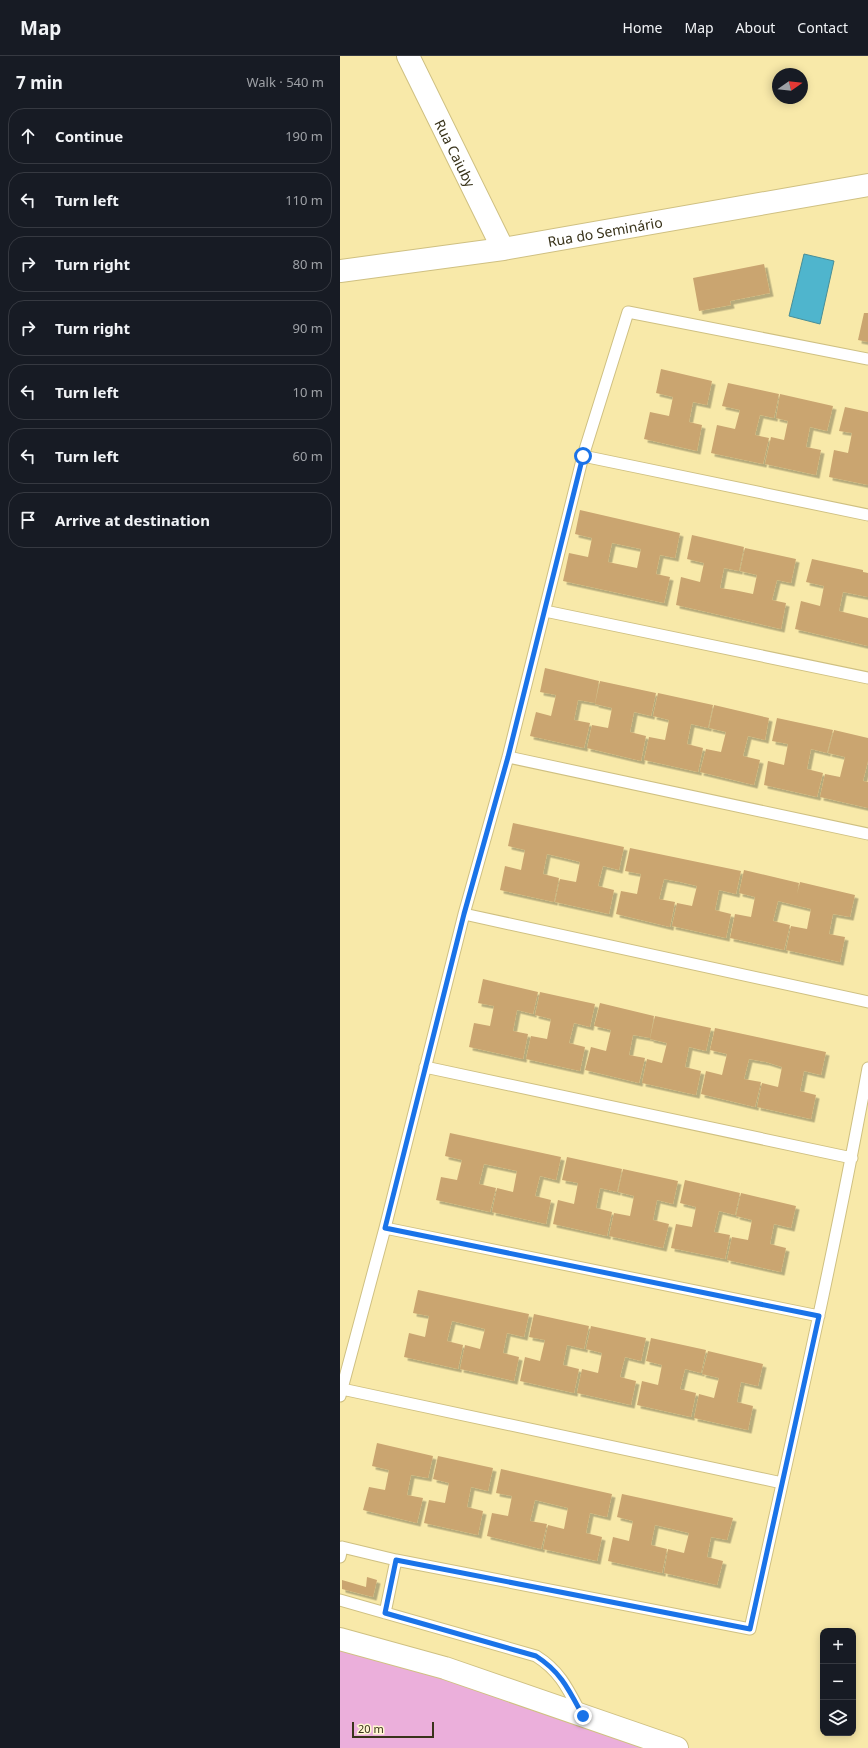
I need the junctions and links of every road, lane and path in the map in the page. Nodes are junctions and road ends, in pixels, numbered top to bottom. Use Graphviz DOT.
graph roads {
  1 [pos="408,56"];
  2 [pos="868,185"];
  3 [pos="503,249"];
  4 [pos="340,271"];
  5 [pos="868,359"];
  6 [pos="583,456"];
  7 [pos="868,515"];
  8 [pos="545,611"];
  9 [pos="868,678"];
  10 [pos="508,757"];
  11 [pos="868,834"];
  12 [pos="464,914"];
  13 [pos="868,1002"];
  14 [pos="425,1067"];
  15 [pos="868,1068"];
  16 [pos="852,1158"];
  17 [pos="385,1228"];
  18 [pos="819,1316"];
  19 [pos="341,1392"];
  20 [pos="782,1483"];
  21 [pos="341,1550"];
  22 [pos="396,1560"];
  23 [pos="340,1600"];
  24 [pos="385,1613"];
  25 [pos="340,1639"];
  26 [pos="583,1716"];
  27 [pos="677,1748"];
  1 -- 3 [label="street, Rua Caiuby"];
  2 -- 3 [label="street, Rua do Seminário"];
  3 -- 4 [label="street, Rua do Seminário"];
  5 -- 6 [label="lane"];
  6 -- 7 [label="lane"];
  6 -- 8 [label="lane"];
  8 -- 9 [label="lane"];
  8 -- 10 [label="lane"];
  10 -- 11 [label="lane"];
  10 -- 12 [label="lane"];
  12 -- 13 [label="lane"];
  12 -- 14 [label="lane"];
  14 -- 16 [label="lane"];
  14 -- 17 [label="lane"];
  15 -- 16 [label="lane"];
  16 -- 18 [label="lane"];
  17 -- 18 [label="lane"];
  17 -- 19 [label="lane"];
  18 -- 20 [label="lane"];
  19 -- 20 [label="lane"];
  20 -- 22 [label="lane"];
  21 -- 22 [label="lane"];
  22 -- 24 [label="lane"];
  23 -- 24 [label="lane"];
  24 -- 26 [label="lane"];
  25 -- 26 [label="street"];
  26 -- 27 [label="street"];
}
